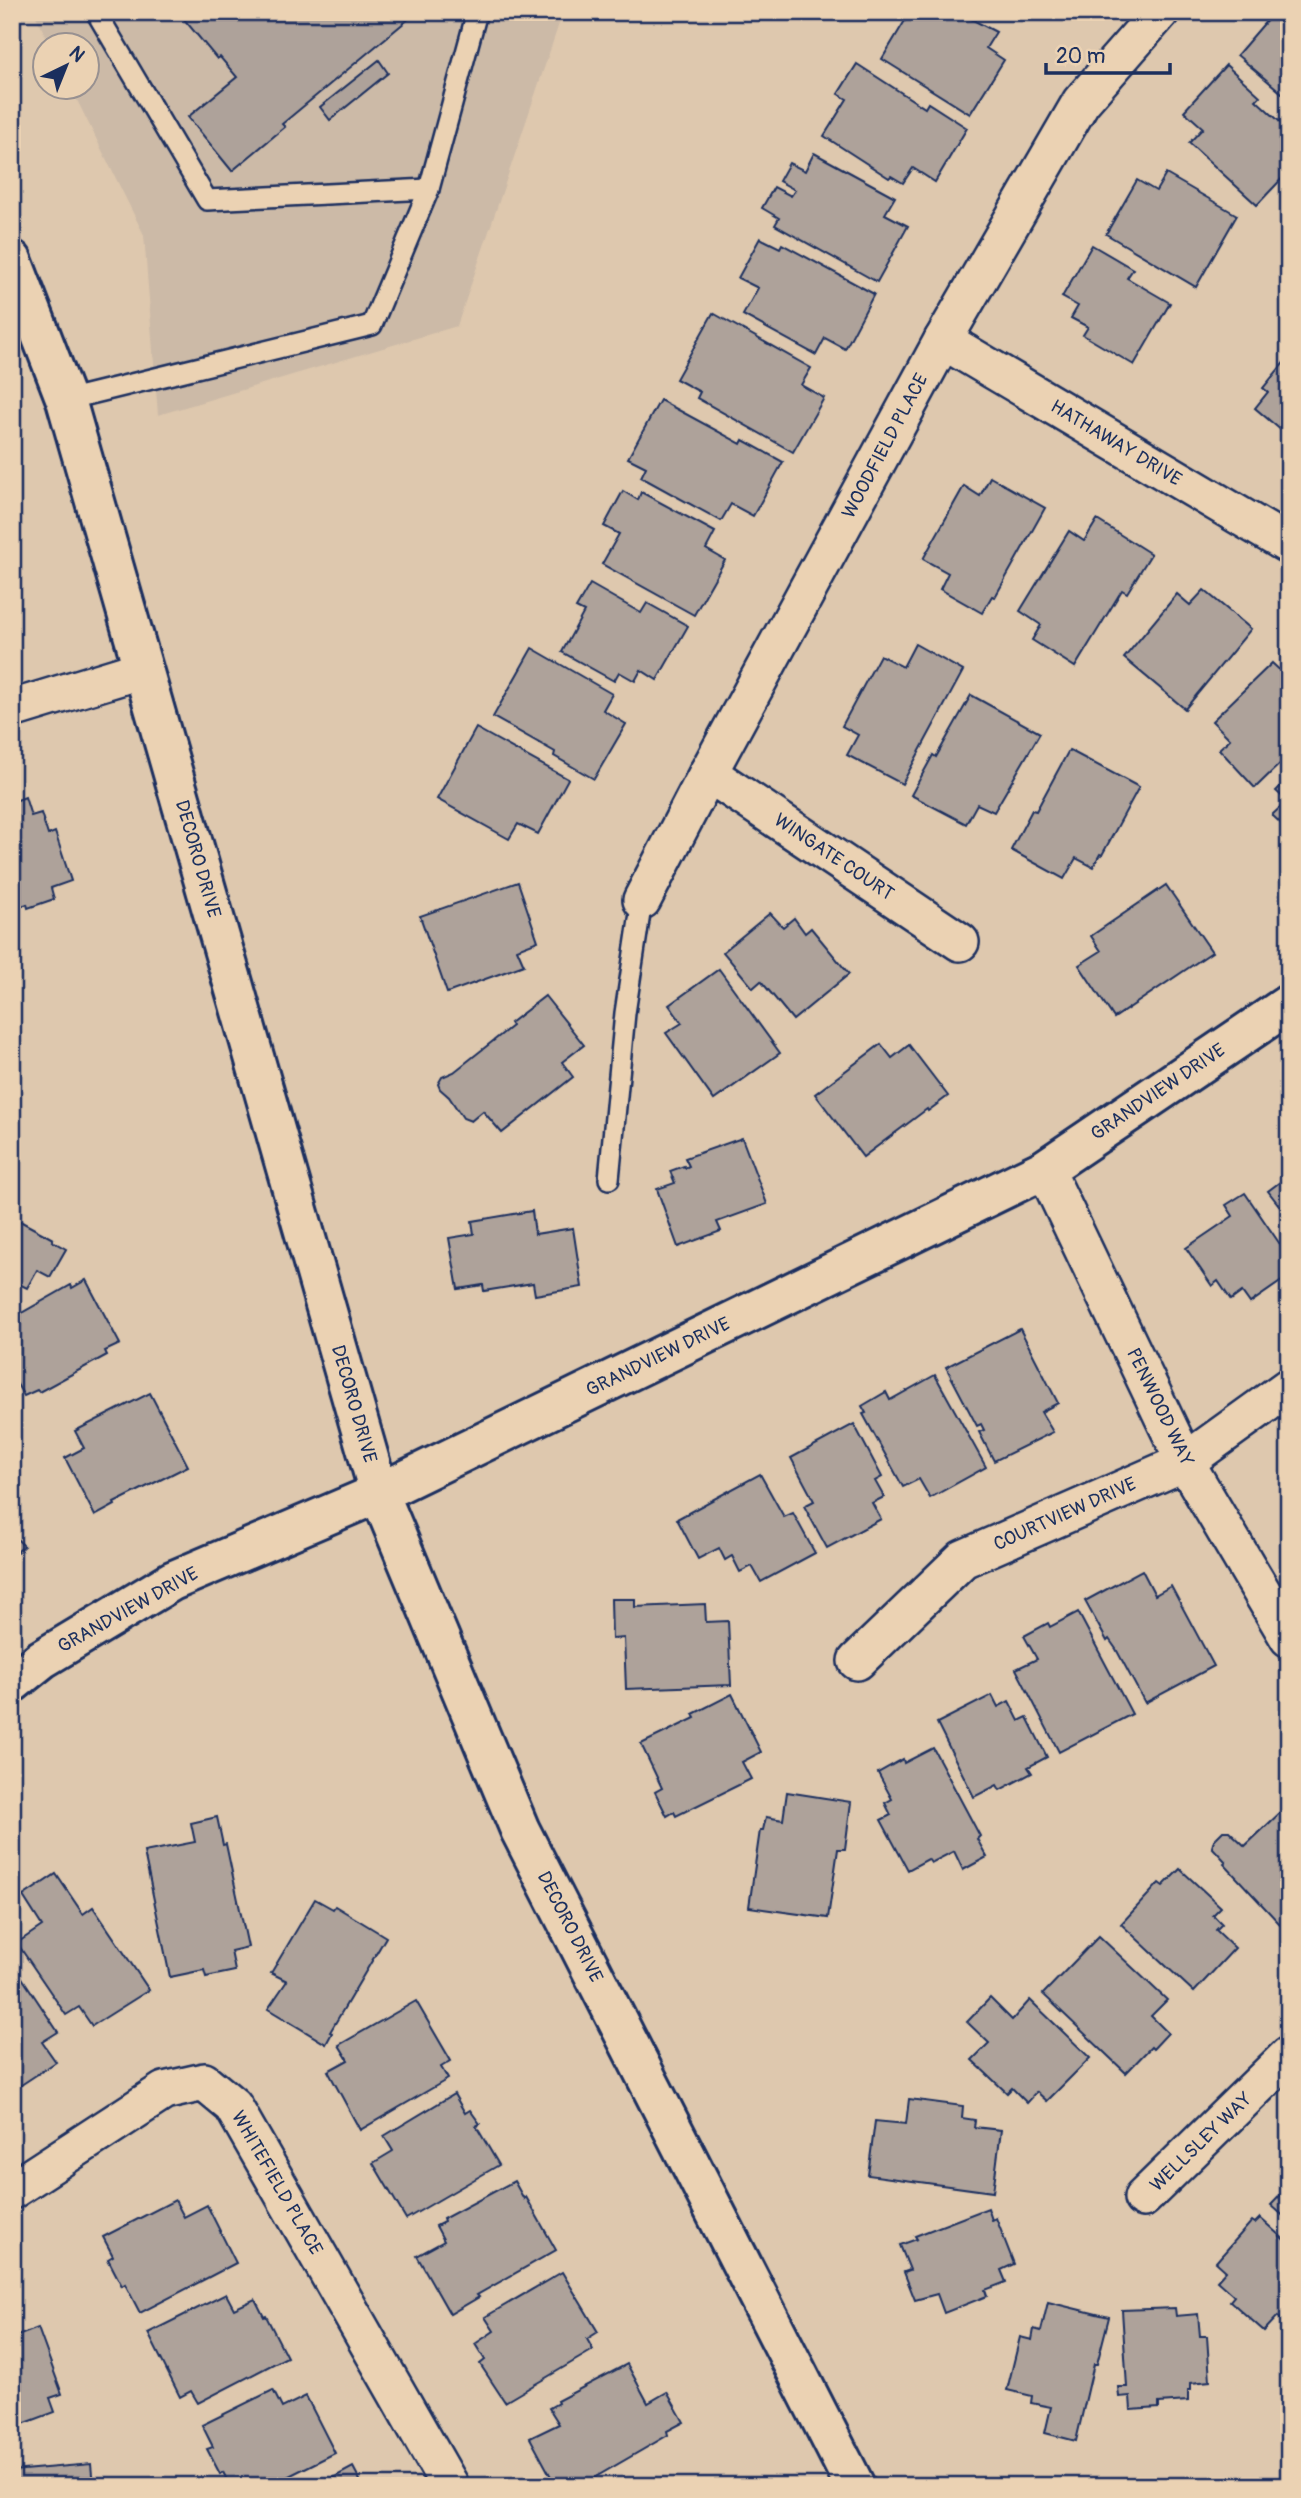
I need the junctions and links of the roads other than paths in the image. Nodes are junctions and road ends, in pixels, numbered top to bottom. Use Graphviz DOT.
graph roads {
  1 [pos="96,12"];
  2 [pos="477,12"];
  3 [pos="1160,12"];
  4 [pos="429,189"];
  5 [pos="12,260"];
  6 [pos="943,340"];
  7 [pos="66,400"];
  8 [pos="1289,545"];
  9 [pos="143,669"];
  10 [pos="12,709"];
  11 [pos="708,773"];
  12 [pos="642,900"];
  13 [pos="960,942"];
  14 [pos="1289,1004"];
  15 [pos="1045,1168"];
  16 [pos="609,1178"];
  17 [pos="1289,1387"];
  18 [pos="1185,1462"];
  19 [pos="379,1493"];
  20 [pos="1289,1638"];
  21 [pos="857,1661"];
  22 [pos="12,1683"];
  23 [pos="1289,2055"];
  24 [pos="12,2190"];
  25 [pos="1143,2198"];
  26 [pos="450,2486"];
  27 [pos="855,2486"];
  1 -- 4 [label="lane"];
  2 -- 4 [label="lane"];
  3 -- 6 [label="street, WOODFIELD PLACE"];
  4 -- 7 [label="lane"];
  5 -- 7 [label="main road, DECORO DRIVE"];
  6 -- 8 [label="street, HATHAWAY DRIVE"];
  6 -- 11 [label="street, WOODFIELD PLACE"];
  7 -- 9 [label="main road, DECORO DRIVE"];
  9 -- 10 [label="street"];
  9 -- 19 [label="main road, DECORO DRIVE"];
  11 -- 12 [label="street, WOODFIELD PLACE"];
  11 -- 13 [label="street, WINGATE COURT"];
  12 -- 16 [label="lane"];
  14 -- 15 [label="main road, GRANDVIEW DRIVE"];
  15 -- 18 [label="street, PENWOOD WAY"];
  15 -- 19 [label="main road, GRANDVIEW DRIVE"];
  17 -- 18 [label="street, COURTVIEW DRIVE"];
  18 -- 20 [label="street, PENWOOD WAY"];
  18 -- 21 [label="street, COURTVIEW DRIVE"];
  19 -- 22 [label="main road, GRANDVIEW DRIVE"];
  19 -- 27 [label="main road, DECORO DRIVE"];
  23 -- 25 [label="street, WELLSLEY WAY"];
  24 -- 26 [label="street, WHITEFIELD PLACE"];
}
